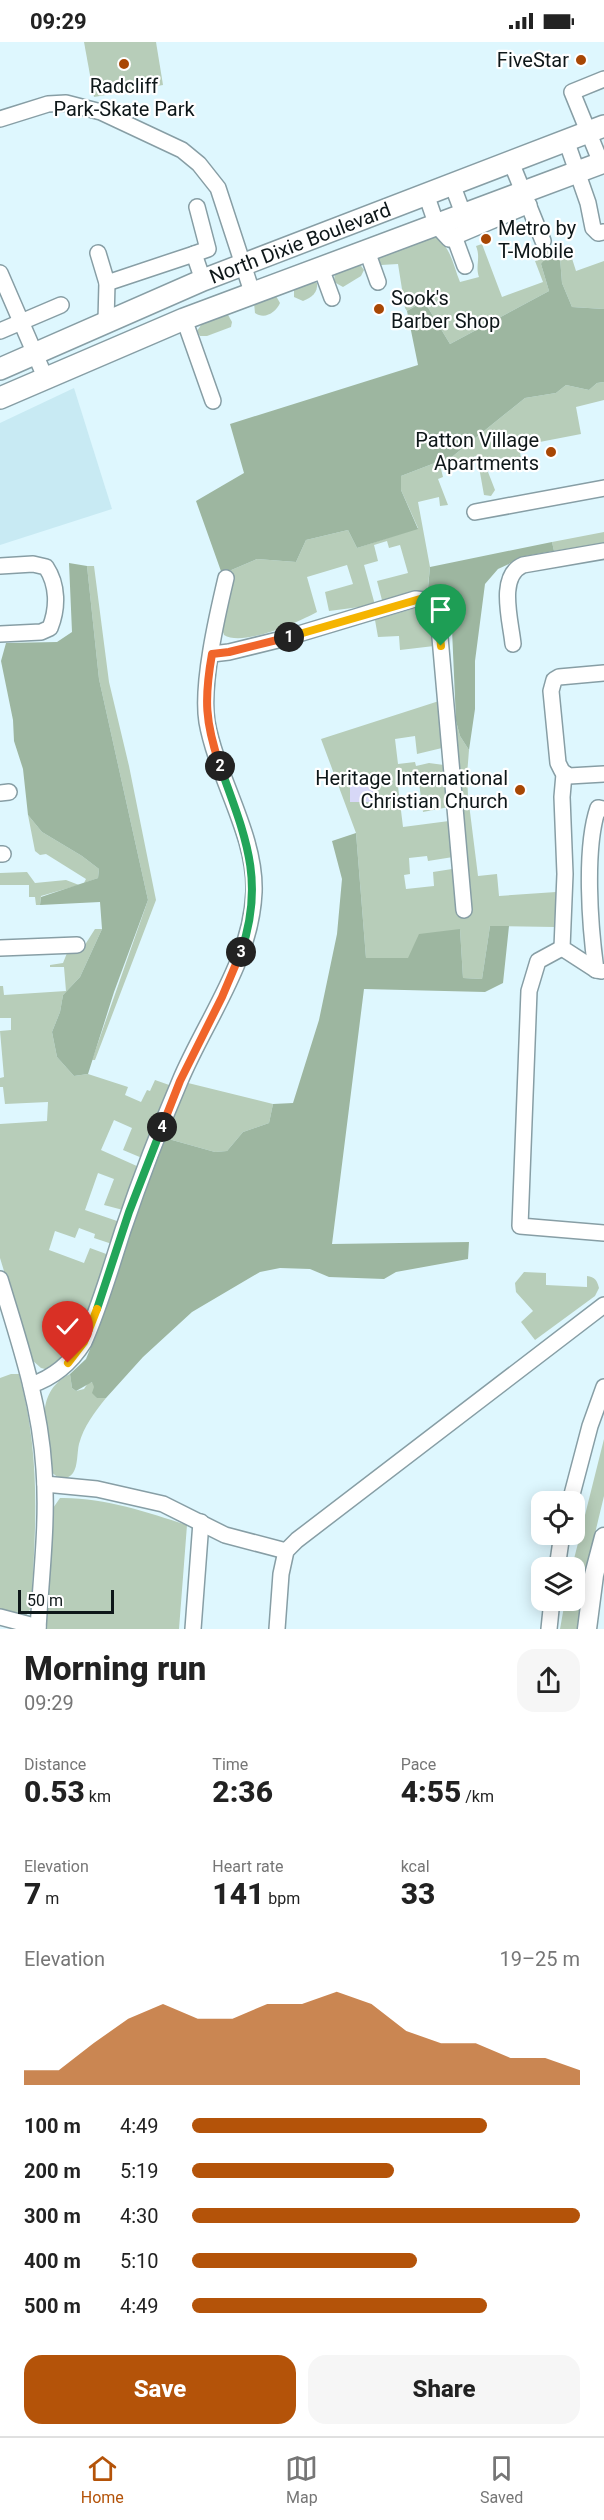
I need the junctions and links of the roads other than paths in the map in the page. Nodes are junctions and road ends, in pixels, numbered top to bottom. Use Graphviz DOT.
graph roads {
  1 [pos="604,79"];
  2 [pos="0,119"];
  3 [pos="596,129"];
  4 [pos="566,140"];
  5 [pos="511,162"];
  6 [pos="602,163"];
  7 [pos="577,172"];
  8 [pos="452,184"];
  9 [pos="426,194"];
  10 [pos="526,199"];
  11 [pos="197,207"];
  12 [pos="467,223"];
  13 [pos="446,231"];
  14 [pos="604,232"];
  15 [pos="543,241"];
  16 [pos="367,251"];
  17 [pos="98,253"];
  18 [pos="194,254"];
  19 [pos="242,265"];
  20 [pos="465,266"];
  21 [pos="321,268"];
  22 [pos="0,273"];
  23 [pos="203,280"];
  24 [pos="378,282"];
  25 [pos="107,283"];
  26 [pos="252,292"];
  27 [pos="332,298"];
  28 [pos="61,305"];
  29 [pos="184,319"];
  30 [pos="21,321"];
  31 [pos="106,321"];
  32 [pos="0,331"];
  33 [pos="35,353"];
  34 [pos="0,369"];
  35 [pos="45,377"];
  36 [pos="0,398"];
  37 [pos="213,401"];
  38 [pos="604,488"];
  39 [pos="475,512"];
  40 [pos="604,551"];
  41 [pos="0,566"];
  42 [pos="226,578"];
  43 [pos="0,634"];
  44 [pos="513,644"];
  45 [pos="212,654"];
  46 [pos="604,673"];
  47 [pos="564,774"];
  48 [pos="604,774"];
  49 [pos="604,809"];
  50 [pos="598,875"];
  51 [pos="464,910"];
  52 [pos="77,945"];
  53 [pos="0,948"];
  54 [pos="562,948"];
  55 [pos="600,971"];
  56 [pos="604,1233"];
  57 [pos="0,1278"];
  58 [pos="604,1305"];
  59 [pos="32,1385"];
  60 [pos="604,1387"];
  61 [pos="45,1484"];
  62 [pos="573,1491"];
  63 [pos="201,1522"];
  64 [pos="604,1537"];
  65 [pos="286,1551"];
  66 [pos="551,1611"];
  67 [pos="0,1617"];
  68 [pos="38,1628"];
  69 [pos="193,1629"];
  70 [pos="277,1629"];
  71 [pos="549,1629"];
  72 [pos="587,1629"];
  1 -- 3 [label="street"];
  2 -- 19 [label="street"];
  3 -- 4 [label="highway, North Dixie Boulevard"];
  3 -- 6 [label="street"];
  4 -- 5 [label="highway, North Dixie Boulevard"];
  4 -- 7 [label="street"];
  5 -- 8 [label="highway, North Dixie Boulevard"];
  5 -- 10 [label="street"];
  6 -- 7 [label="highway, North Dixie Boulevard"];
  7 -- 10 [label="highway, North Dixie Boulevard"];
  7 -- 14 [label="street"];
  8 -- 9 [label="highway, North Dixie Boulevard"];
  8 -- 12 [label="street"];
  9 -- 13 [label="street"];
  9 -- 19 [label="highway, North Dixie Boulevard"];
  10 -- 12 [label="highway, North Dixie Boulevard"];
  10 -- 15 [label="street"];
  11 -- 18 [label="street"];
  12 -- 13 [label="highway, North Dixie Boulevard"];
  13 -- 16 [label="highway, North Dixie Boulevard"];
  13 -- 20 [label="street"];
  16 -- 21 [label="highway, North Dixie Boulevard"];
  16 -- 24 [label="street"];
  17 -- 25 [label="street"];
  18 -- 23 [label="street"];
  18 -- 25 [label="street"];
  19 -- 23 [label="highway, North Dixie Boulevard"];
  19 -- 26 [label="street"];
  21 -- 26 [label="highway, North Dixie Boulevard"];
  21 -- 27 [label="street"];
  22 -- 30 [label="street"];
  23 -- 31 [label="highway, North Dixie Boulevard"];
  25 -- 31 [label="street"];
  26 -- 29 [label="highway, North Dixie Boulevard"];
  28 -- 30 [label="street"];
  29 -- 35 [label="highway, North Dixie Boulevard"];
  29 -- 37 [label="street"];
  30 -- 32 [label="street"];
  30 -- 33 [label="street"];
  31 -- 33 [label="highway, North Dixie Boulevard"];
  33 -- 34 [label="highway, North Dixie Boulevard"];
  33 -- 35 [label="street"];
  35 -- 36 [label="highway, North Dixie Boulevard"];
  38 -- 39 [label="street"];
  40 -- 44 [label="street"];
  41 -- 43 [label="street"];
  42 -- 45 [label="street"];
  45 -- 51 [label="street"];
  45 -- 59 [label="street"];
  46 -- 47 [label="street"];
  47 -- 48 [label="street"];
  47 -- 54 [label="street"];
  49 -- 50 [label="street"];
  50 -- 55 [label="street"];
  52 -- 53 [label="street"];
  54 -- 55 [label="street"];
  54 -- 56 [label="street"];
  57 -- 59 [label="street"];
  58 -- 65 [label="street"];
  59 -- 61 [label="street"];
  60 -- 62 [label="street"];
  61 -- 63 [label="street"];
  61 -- 68 [label="street"];
  63 -- 65 [label="street"];
  63 -- 69 [label="street"];
  64 -- 72 [label="main road"];
  65 -- 70 [label="street"];
  66 -- 71 [label="street"];
  67 -- 68 [label="street"];
}
